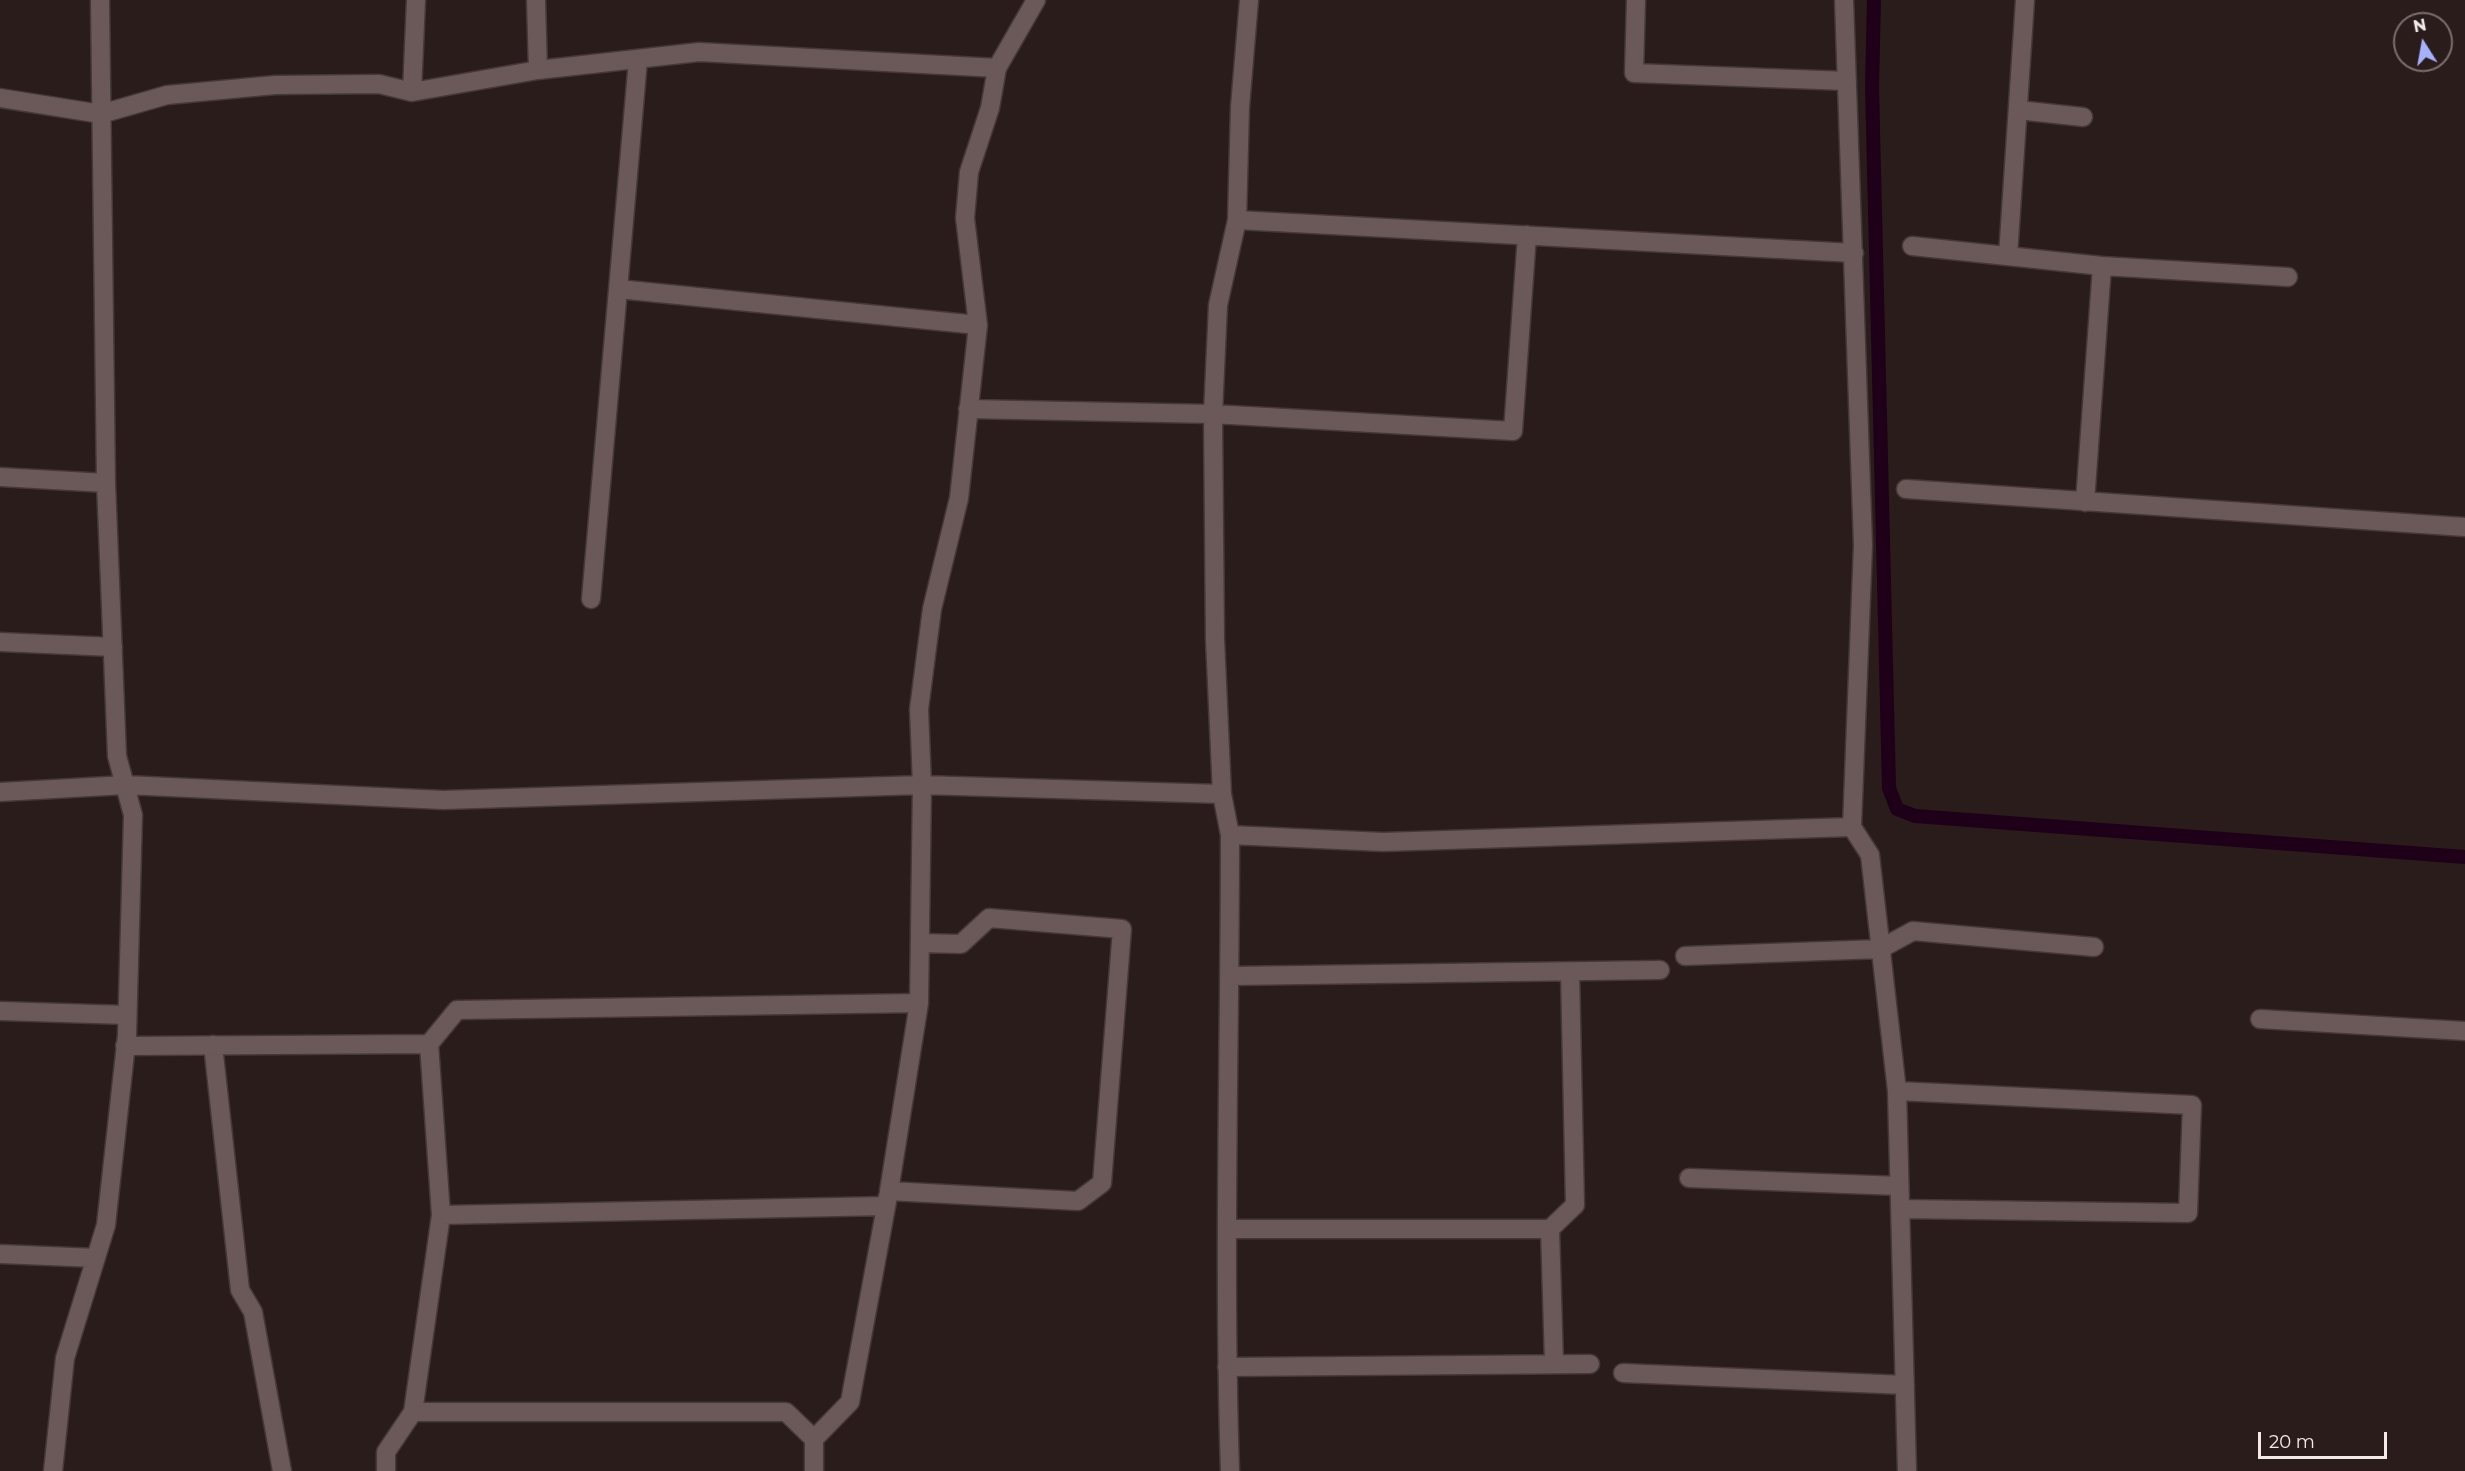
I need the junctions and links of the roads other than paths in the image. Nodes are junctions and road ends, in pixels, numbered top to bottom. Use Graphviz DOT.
graph roads {
  1 [pos="100,0"];
  2 [pos="416,0"];
  3 [pos="536,0"];
  4 [pos="1036,0"];
  5 [pos="1249,0"];
  6 [pos="1636,0"];
  7 [pos="1844,0"];
  8 [pos="2025,0"];
  9 [pos="638,60"];
  10 [pos="997,68"];
  11 [pos="538,70"];
  12 [pos="1847,81"];
  13 [pos="412,92"];
  14 [pos="0,98"];
  15 [pos="2018,110"];
  16 [pos="101,114"];
  17 [pos="2083,117"];
  18 [pos="1237,220"];
  19 [pos="1527,235"];
  20 [pos="1912,246"];
  21 [pos="1854,253"];
  22 [pos="2008,256"];
  23 [pos="2102,266"];
  24 [pos="2288,277"];
  25 [pos="618,289"];
  26 [pos="978,325"];
  27 [pos="968,409"];
  28 [pos="1213,414"];
  29 [pos="0,477"];
  30 [pos="106,483"];
  31 [pos="1906,489"];
  32 [pos="2085,502"];
  33 [pos="2465,527"];
  34 [pos="591,599"];
  35 [pos="0,642"];
  36 [pos="113,647"];
  37 [pos="126,785"];
  38 [pos="922,785"];
  39 [pos="0,792"];
  40 [pos="1222,794"];
  41 [pos="1852,827"];
  42 [pos="1230,835"];
  43 [pos="920,943"];
  44 [pos="2094,947"];
  45 [pos="1881,949"];
  46 [pos="1685,956"];
  47 [pos="1660,970"];
  48 [pos="1570,972"];
  49 [pos="1230,976"];
  50 [pos="920,1003"];
  51 [pos="0,1011"];
  52 [pos="127,1015"];
  53 [pos="2260,1019"];
  54 [pos="2465,1031"];
  55 [pos="429,1044"];
  56 [pos="213,1045"];
  57 [pos="125,1046"];
  58 [pos="1897,1091"];
  59 [pos="1689,1178"];
  60 [pos="1899,1186"];
  61 [pos="887,1199"];
  62 [pos="1900,1209"];
  63 [pos="441,1215"];
  64 [pos="1227,1229"];
  65 [pos="1550,1229"];
  66 [pos="0,1254"];
  67 [pos="96,1258"];
  68 [pos="1554,1363"];
  69 [pos="1590,1364"];
  70 [pos="1227,1367"];
  71 [pos="1623,1373"];
  72 [pos="1905,1385"];
  73 [pos="413,1412"];
  74 [pos="814,1439"];
  75 [pos="52,1471"];
  76 [pos="282,1471"];
  77 [pos="386,1471"];
  78 [pos="814,1471"];
  79 [pos="1230,1471"];
  80 [pos="1907,1471"];
  1 -- 16 [label="street"];
  2 -- 13 [label="street"];
  3 -- 11 [label="street"];
  4 -- 10 [label="street"];
  5 -- 18 [label="street"];
  6 -- 12 [label="street"];
  7 -- 12 [label="street"];
  8 -- 15 [label="street"];
  9 -- 10 [label="street"];
  9 -- 11 [label="street"];
  9 -- 25 [label="street"];
  10 -- 26 [label="street"];
  11 -- 13 [label="street"];
  12 -- 21 [label="street"];
  13 -- 16 [label="street"];
  14 -- 16 [label="street"];
  15 -- 17 [label="street"];
  15 -- 22 [label="street"];
  16 -- 30 [label="street"];
  18 -- 19 [label="street"];
  18 -- 28 [label="street"];
  19 -- 21 [label="street"];
  19 -- 28 [label="street"];
  20 -- 22 [label="street"];
  21 -- 41 [label="street"];
  22 -- 23 [label="street"];
  23 -- 24 [label="street"];
  23 -- 32 [label="street"];
  25 -- 26 [label="street"];
  25 -- 34 [label="street"];
  26 -- 27 [label="street"];
  27 -- 28 [label="street"];
  27 -- 38 [label="street"];
  28 -- 40 [label="street"];
  29 -- 30 [label="street"];
  30 -- 36 [label="street"];
  31 -- 32 [label="street"];
  32 -- 33 [label="street"];
  35 -- 36 [label="street"];
  36 -- 37 [label="street"];
  37 -- 38 [label="street"];
  37 -- 39 [label="street"];
  37 -- 52 [label="street"];
  38 -- 40 [label="street"];
  38 -- 43 [label="street"];
  40 -- 42 [label="street"];
  41 -- 42 [label="street"];
  41 -- 45 [label="street"];
  42 -- 49 [label="street"];
  43 -- 50 [label="street"];
  43 -- 61 [label="street"];
  44 -- 45 [label="street"];
  45 -- 46 [label="street"];
  45 -- 58 [label="street"];
  47 -- 48 [label="street"];
  48 -- 49 [label="street"];
  48 -- 65 [label="street"];
  49 -- 64 [label="street"];
  50 -- 55 [label="street"];
  50 -- 61 [label="street"];
  51 -- 52 [label="street"];
  52 -- 57 [label="street"];
  53 -- 54 [label="street"];
  55 -- 56 [label="street"];
  55 -- 63 [label="street"];
  56 -- 57 [label="street"];
  56 -- 76 [label="street"];
  57 -- 67 [label="street"];
  58 -- 60 [label="street"];
  58 -- 62 [label="street"];
  59 -- 60 [label="street"];
  60 -- 62 [label="street"];
  61 -- 63 [label="street"];
  61 -- 74 [label="street"];
  62 -- 72 [label="street"];
  63 -- 73 [label="street"];
  64 -- 65 [label="street"];
  64 -- 70 [label="street"];
  65 -- 68 [label="street"];
  66 -- 67 [label="street"];
  67 -- 75 [label="street"];
  68 -- 69 [label="street"];
  68 -- 70 [label="street"];
  70 -- 79 [label="street"];
  71 -- 72 [label="street"];
  72 -- 80 [label="street"];
  73 -- 74 [label="street"];
  73 -- 77 [label="street"];
  74 -- 78 [label="street"];
}
